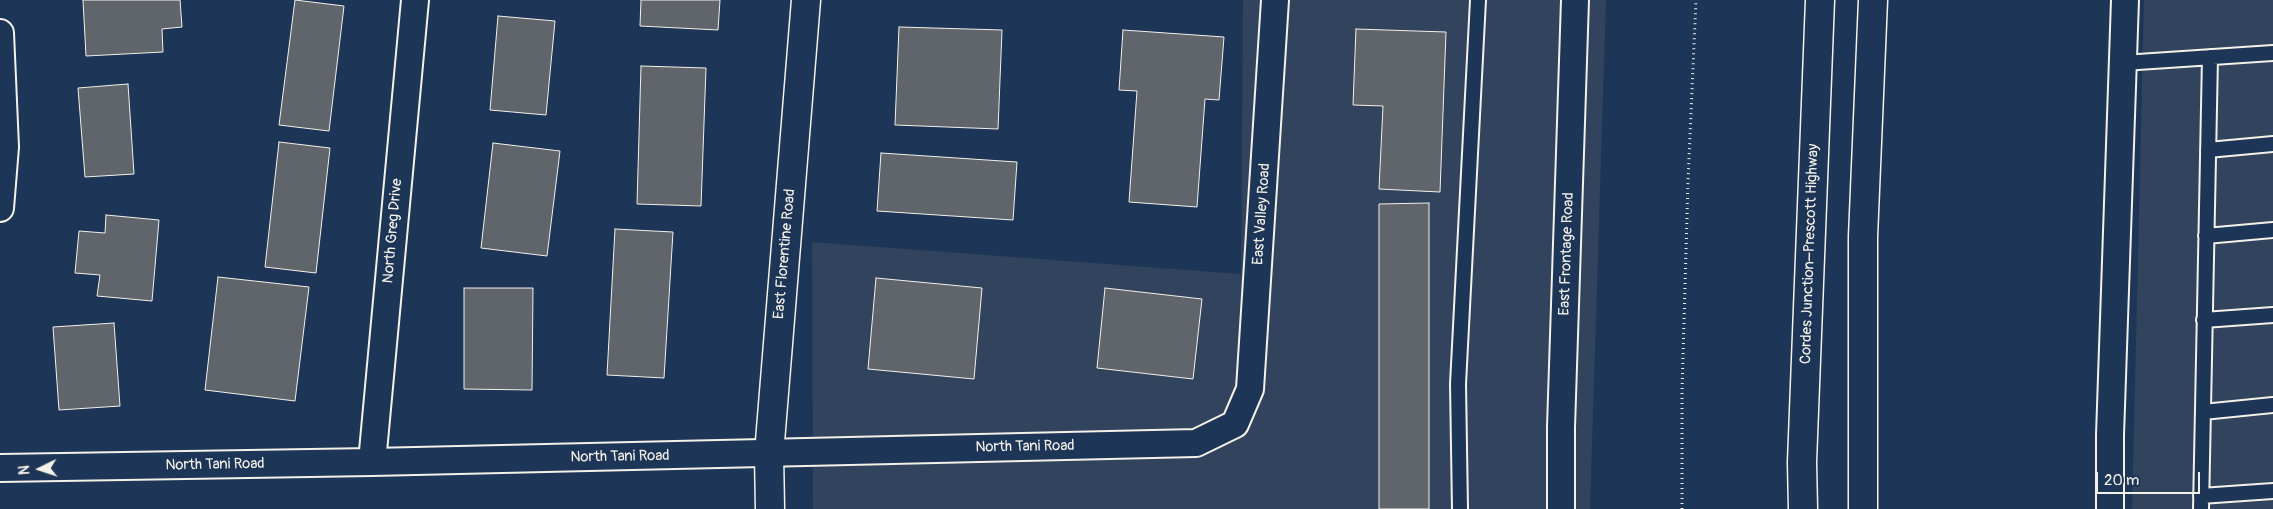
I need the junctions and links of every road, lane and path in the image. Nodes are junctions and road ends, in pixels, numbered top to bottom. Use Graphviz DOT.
graph roads {
  1 [pos="415,0"];
  2 [pos="806,0"];
  3 [pos="1275,0"];
  4 [pos="1478,0"];
  5 [pos="1575,0"];
  6 [pos="1696,0"];
  7 [pos="1820,0"];
  8 [pos="1873,0"];
  9 [pos="2125,0"];
  10 [pos="0,33"];
  11 [pos="2273,53"];
  12 [pos="2210,57"];
  13 [pos="2122,63"];
  14 [pos="2273,144"];
  15 [pos="2208,150"];
  16 [pos="0,208"];
  17 [pos="2273,230"];
  18 [pos="2206,236"];
  19 [pos="2273,315"];
  20 [pos="2204,320"];
  21 [pos="2273,405"];
  22 [pos="2202,412"];
  23 [pos="1235,424"];
  24 [pos="769,454"];
  25 [pos="372,462"];
  26 [pos="0,468"];
  27 [pos="2273,491"];
  28 [pos="2201,502"];
  29 [pos="770,509"];
  30 [pos="1460,509"];
  31 [pos="1561,509"];
  32 [pos="1682,509"];
  33 [pos="1803,509"];
  34 [pos="1863,509"];
  35 [pos="2110,509"];
  1 -- 25 [label="street, North Greg Drive"];
  2 -- 24 [label="main road, East Florentine Road"];
  3 -- 23 [label="street, East Valley Road"];
  4 -- 30 [label="lane"];
  5 -- 31 [label="street, East Frontage Road"];
  6 -- 32 [label="path"];
  7 -- 33 [label="main road, Cordes Junction–Prescott Highway"];
  8 -- 34 [label="main road"];
  9 -- 13 [label="street"];
  10 -- 16 [label="street"];
  11 -- 12 [label="lane"];
  12 -- 13 [label="lane"];
  12 -- 15 [label="lane"];
  13 -- 35 [label="street"];
  14 -- 15 [label="lane"];
  15 -- 18 [label="lane"];
  17 -- 18 [label="lane"];
  18 -- 20 [label="lane"];
  19 -- 20 [label="lane"];
  20 -- 22 [label="lane"];
  21 -- 22 [label="lane"];
  22 -- 28 [label="lane"];
  23 -- 24 [label="street, North Tani Road"];
  24 -- 25 [label="street, North Tani Road"];
  24 -- 29 [label="main road, East Florentine Road"];
  25 -- 26 [label="street, North Tani Road"];
  27 -- 28 [label="lane"];
}
